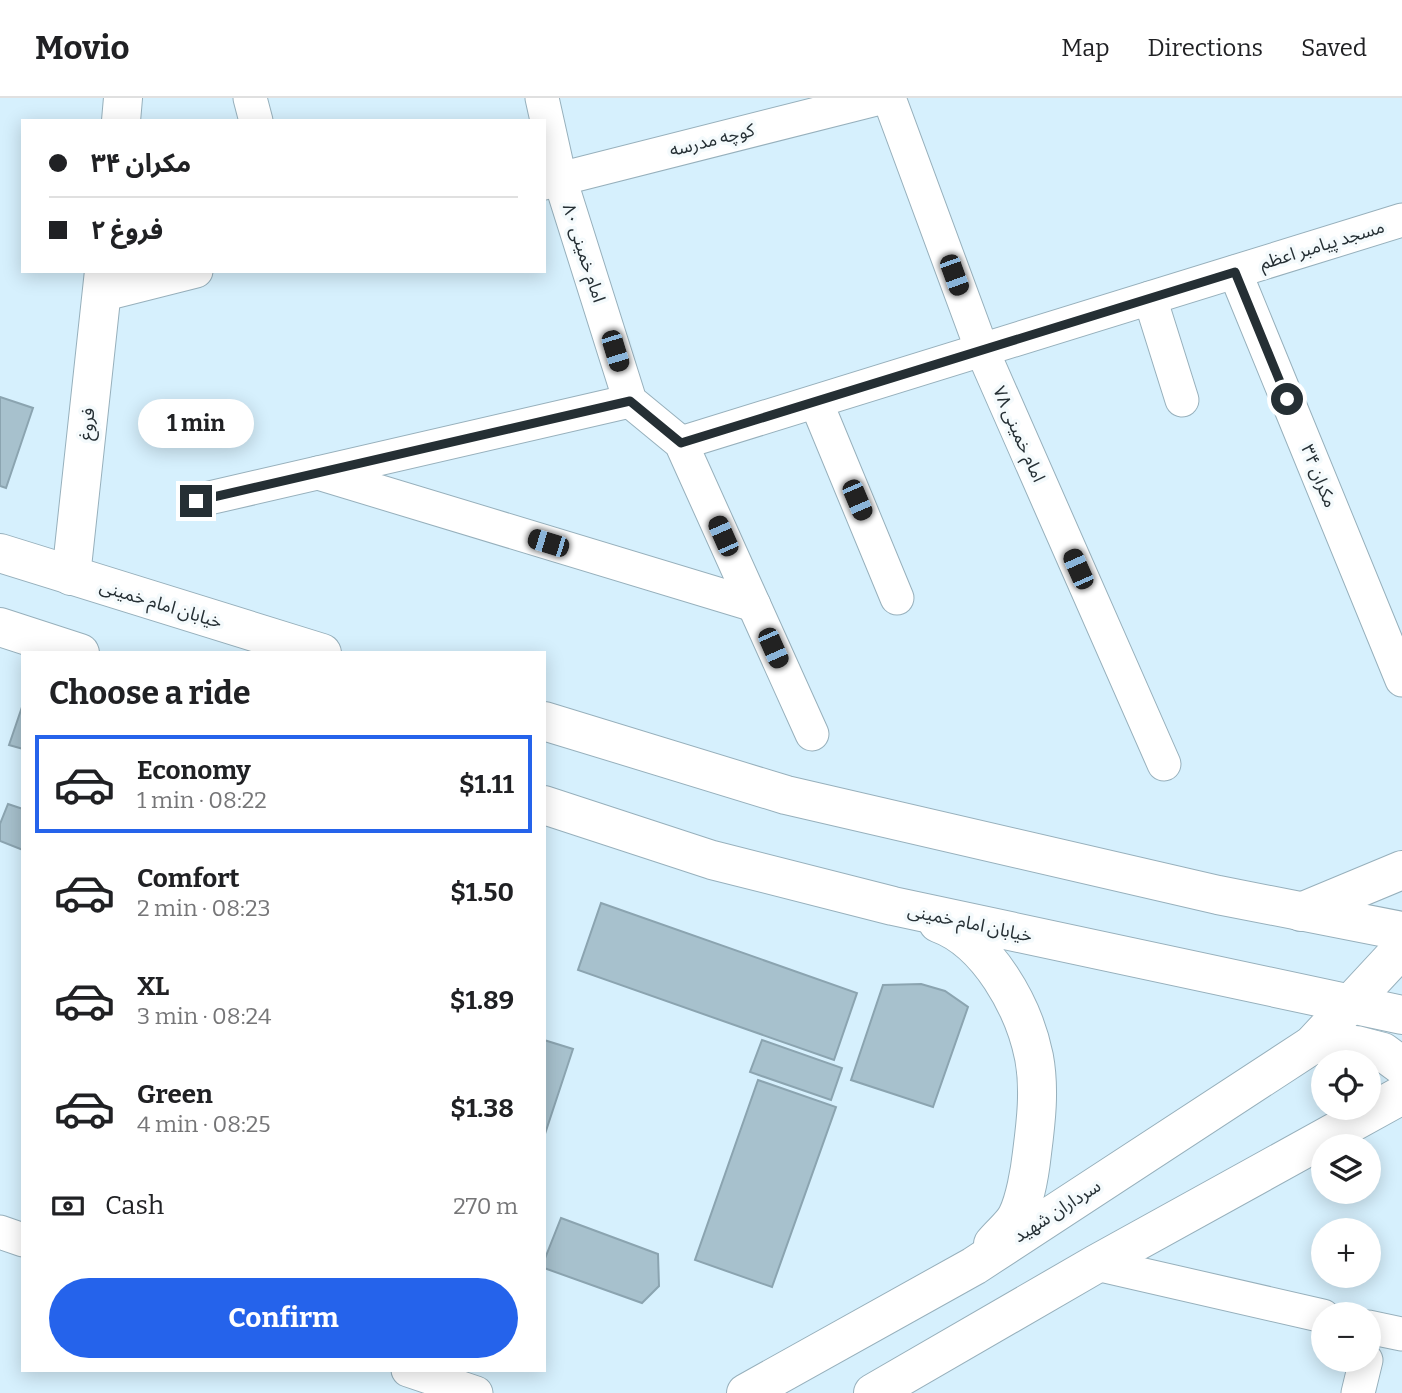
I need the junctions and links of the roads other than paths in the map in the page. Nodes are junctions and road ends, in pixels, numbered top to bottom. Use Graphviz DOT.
graph roads {
  1 [pos="123,98"];
  2 [pos="250,98"];
  3 [pos="542,98"];
  4 [pos="880,98"];
  5 [pos="889,98"];
  6 [pos="121,119"];
  7 [pos="255,119"];
  8 [pos="545,119"];
  9 [pos="546,131"];
  10 [pos="552,181"];
  11 [pos="1402,220"];
  12 [pos="1235,272"];
  13 [pos="180,273"];
  14 [pos="102,283"];
  15 [pos="1150,298"];
  16 [pos="982,350"];
  17 [pos="1182,400"];
  18 [pos="630,401"];
  19 [pos="816,402"];
  20 [pos="681,443"];
  21 [pos="317,473"];
  22 [pos="196,501"];
  23 [pos="0,553"];
  24 [pos="71,576"];
  25 [pos="897,598"];
  26 [pos="754,605"];
  27 [pos="0,627"];
  28 [pos="74,651"];
  29 [pos="315,651"];
  30 [pos="1402,680"];
  31 [pos="546,722"];
  32 [pos="812,734"];
  33 [pos="1164,764"];
  34 [pos="546,806"];
  35 [pos="1402,870"];
  36 [pos="893,906"];
  37 [pos="1301,912"];
  38 [pos="1402,931"];
  39 [pos="1402,948"];
  40 [pos="1350,1004"];
  41 [pos="1402,1015"];
  42 [pos="1312,1045"];
  43 [pos="1402,1066"];
  44 [pos="1402,1095"];
  45 [pos="0,1232"];
  46 [pos="21,1239"];
  47 [pos="1096,1264"];
  48 [pos="974,1266"];
  49 [pos="1311,1313"];
  50 [pos="414,1372"];
  51 [pos="1363,1372"];
  52 [pos="475,1393"];
  53 [pos="746,1393"];
  54 [pos="873,1393"];
  55 [pos="1358,1393"];
  1 -- 6 [label="street"];
  2 -- 7 [label="street"];
  3 -- 8 [label="street, امام خمینی ۸۰"];
  4 -- 10 [label="street, کوچه مدرسه"];
  5 -- 16 [label="street, امام خمینی ۷۸"];
  9 -- 10 [label="street, امام خمینی ۸۰"];
  10 -- 18 [label="street, امام خمینی ۸۰"];
  11 -- 12 [label="street, مسجد پیامبر اعظم"];
  12 -- 15 [label="street, مسجد پیامبر اعظم"];
  12 -- 30 [label="street, مکران ۳۴"];
  13 -- 14 [label="street"];
  14 -- 24 [label="street, فروغ"];
  15 -- 16 [label="street, مسجد پیامبر اعظم"];
  15 -- 17 [label="street"];
  16 -- 19 [label="street, مسجد پیامبر اعظم"];
  16 -- 33 [label="street, امام خمینی ۷۸"];
  18 -- 20 [label="street"];
  18 -- 21 [label="street"];
  19 -- 20 [label="street, مسجد پیامبر اعظم"];
  19 -- 25 [label="street"];
  20 -- 26 [label="street"];
  21 -- 22 [label="street"];
  21 -- 26 [label="street"];
  23 -- 24 [label="street, خیابان امام خمینی"];
  24 -- 29 [label="street, خیابان امام خمینی"];
  26 -- 32 [label="street"];
  27 -- 28 [label="street"];
  31 -- 37 [label="street"];
  34 -- 36 [label="street, خیابان امام خمینی"];
  35 -- 37 [label="street"];
  36 -- 40 [label="street, خیابان امام خمینی"];
  36 -- 48 [label="street"];
  37 -- 38 [label="street"];
  39 -- 40 [label="street, سرداران شهید"];
  40 -- 41 [label="street, خیابان امام خمینی"];
  40 -- 42 [label="street, سرداران شهید"];
  42 -- 43 [label="street"];
  42 -- 48 [label="street, سرداران شهید"];
  44 -- 47 [label="street"];
  45 -- 46 [label="street"];
  47 -- 49 [label="street"];
  47 -- 54 [label="street"];
  48 -- 53 [label="street, سرداران شهید"];
  50 -- 52 [label="street"];
  51 -- 55 [label="street"];
}
